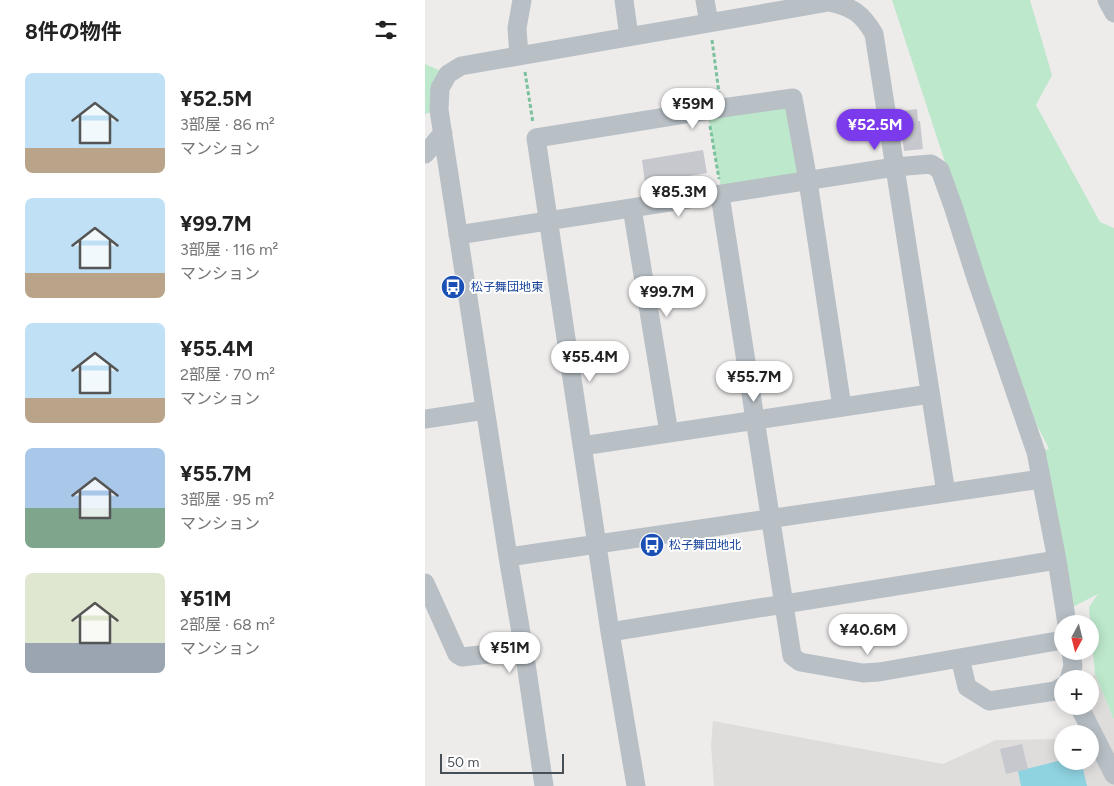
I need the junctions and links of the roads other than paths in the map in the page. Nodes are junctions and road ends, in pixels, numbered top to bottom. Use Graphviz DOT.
graph roads {
  1 [pos="523,0"];
  2 [pos="624,0"];
  3 [pos="705,0"];
  4 [pos="866,0"];
  5 [pos="1107,0"];
  6 [pos="1114,13"];
  7 [pos="866,21"];
  8 [pos="709,23"];
  9 [pos="629,37"];
  10 [pos="521,55"];
  11 [pos="443,133"];
  12 [pos="425,154"];
  13 [pos="895,168"];
  14 [pos="808,181"];
  15 [pos="721,195"];
  16 [pos="631,208"];
  17 [pos="549,221"];
  18 [pos="457,235"];
  19 [pos="930,394"];
  20 [pos="842,407"];
  21 [pos="485,410"];
  22 [pos="425,419"];
  23 [pos="755,420"];
  24 [pos="669,433"];
  25 [pos="582,446"];
  26 [pos="1041,479"];
  27 [pos="946,492"];
  28 [pos="771,518"];
  29 [pos="597,544"];
  30 [pos="508,557"];
  31 [pos="1057,560"];
  32 [pos="425,583"];
  33 [pos="783,604"];
  34 [pos="1066,615"];
  35 [pos="610,632"];
  36 [pos="1054,642"];
  37 [pos="524,650"];
  38 [pos="960,658"];
  39 [pos="1054,691"];
  40 [pos="1084,715"];
  41 [pos="1114,775"];
  42 [pos="544,786"];
  43 [pos="636,786"];
  1 -- 10 [label="street"];
  2 -- 9 [label="street"];
  3 -- 8 [label="street"];
  4 -- 7 [label="street"];
  5 -- 6 [label="street"];
  7 -- 8 [label="street"];
  7 -- 13 [label="street"];
  8 -- 9 [label="street"];
  9 -- 10 [label="street"];
  10 -- 11 [label="street"];
  11 -- 12 [label="street"];
  11 -- 18 [label="street"];
  13 -- 14 [label="street"];
  13 -- 19 [label="street"];
  13 -- 26 [label="street"];
  14 -- 15 [label="street"];
  14 -- 17 [label="street"];
  14 -- 20 [label="street"];
  15 -- 16 [label="street"];
  15 -- 23 [label="street"];
  16 -- 17 [label="street"];
  16 -- 24 [label="street"];
  17 -- 18 [label="street"];
  17 -- 25 [label="street"];
  18 -- 21 [label="street"];
  19 -- 20 [label="street"];
  19 -- 27 [label="street"];
  20 -- 23 [label="street"];
  21 -- 22 [label="street"];
  21 -- 30 [label="street"];
  23 -- 24 [label="street"];
  23 -- 28 [label="street"];
  24 -- 25 [label="street"];
  25 -- 29 [label="street"];
  26 -- 27 [label="street"];
  26 -- 31 [label="street"];
  27 -- 28 [label="street"];
  28 -- 29 [label="street"];
  28 -- 33 [label="street"];
  29 -- 30 [label="street"];
  29 -- 35 [label="street"];
  30 -- 37 [label="street"];
  31 -- 33 [label="street"];
  31 -- 34 [label="street"];
  32 -- 37 [label="street"];
  33 -- 35 [label="street"];
  33 -- 38 [label="street"];
  35 -- 43 [label="street"];
  36 -- 38 [label="street"];
  37 -- 42 [label="street"];
  38 -- 39 [label="street"];
  40 -- 41 [label="street"];
}
